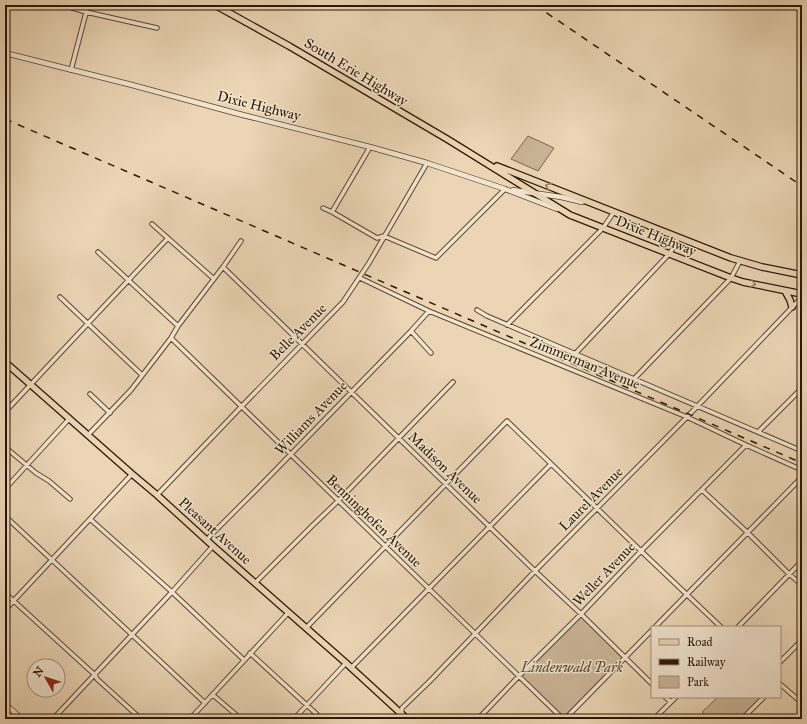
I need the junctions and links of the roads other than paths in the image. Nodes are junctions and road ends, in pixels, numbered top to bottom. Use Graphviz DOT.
graph roads {
  1 [pos="63,5"];
  2 [pos="88,5"];
  3 [pos="215,5"];
  4 [pos="86,12"];
  5 [pos="157,28"];
  6 [pos="5,53"];
  7 [pos="71,70"];
  8 [pos="370,147"];
  9 [pos="484,161"];
  10 [pos="427,163"];
  11 [pos="505,189"];
  12 [pos="534,192"];
  13 [pos="597,205"];
  14 [pos="323,208"];
  15 [pos="332,212"];
  16 [pos="614,212"];
  17 [pos="570,214"];
  18 [pos="152,224"];
  19 [pos="603,228"];
  20 [pos="384,236"];
  21 [pos="168,238"];
  22 [pos="678,238"];
  23 [pos="241,241"];
  24 [pos="98,252"];
  25 [pos="669,254"];
  26 [pos="740,261"];
  27 [pos="223,267"];
  28 [pos="802,275"];
  29 [pos="360,278"];
  30 [pos="731,278"];
  31 [pos="214,279"];
  32 [pos="128,280"];
  33 [pos="784,290"];
  34 [pos="802,295"];
  35 [pos="60,297"];
  36 [pos="792,307"];
  37 [pos="429,310"];
  38 [pos="477,310"];
  39 [pos="88,323"];
  40 [pos="507,325"];
  41 [pos="178,326"];
  42 [pos="411,331"];
  43 [pos="170,338"];
  44 [pos="302,344"];
  45 [pos="432,353"];
  46 [pos="575,354"];
  47 [pos="5,362"];
  48 [pos="142,375"];
  49 [pos="634,380"];
  50 [pos="452,382"];
  51 [pos="31,385"];
  52 [pos="802,388"];
  53 [pos="352,392"];
  54 [pos="90,394"];
  55 [pos="241,406"];
  56 [pos="697,406"];
  57 [pos="5,412"];
  58 [pos="110,413"];
  59 [pos="687,417"];
  60 [pos="69,419"];
  61 [pos="758,432"];
  62 [pos="88,436"];
  63 [pos="398,438"];
  64 [pos="746,445"];
  65 [pos="5,447"];
  66 [pos="802,451"];
  67 [pos="291,454"];
  68 [pos="550,464"];
  69 [pos="27,465"];
  70 [pos="802,470"];
  71 [pos="132,474"];
  72 [pos="802,477"];
  73 [pos="447,484"];
  74 [pos="5,489"];
  75 [pos="702,490"];
  76 [pos="157,495"];
  77 [pos="70,499"];
  78 [pos="338,501"];
  79 [pos="597,508"];
  80 [pos="5,516"];
  81 [pos="90,519"];
  82 [pos="490,526"];
  83 [pos="747,532"];
  84 [pos="207,540"];
  85 [pos="213,546"];
  86 [pos="386,547"];
  87 [pos="641,551"];
  88 [pos="52,560"];
  89 [pos="802,561"];
  90 [pos="535,571"];
  91 [pos="789,574"];
  92 [pos="255,583"];
  93 [pos="802,585"];
  94 [pos="429,589"];
  95 [pos="172,592"];
  96 [pos="5,594"];
  97 [pos="686,594"];
  98 [pos="13,601"];
  99 [pos="5,610"];
  100 [pos="288,613"];
  101 [pos="581,614"];
  102 [pos="656,626"];
  103 [pos="720,626"];
  104 [pos="739,626"];
  105 [pos="306,628"];
  106 [pos="651,631"];
  107 [pos="132,634"];
  108 [pos="474,634"];
  109 [pos="802,640"];
  110 [pos="250,653"];
  111 [pos="625,658"];
  112 [pos="244,660"];
  113 [pos="781,661"];
  114 [pos="346,663"];
  115 [pos="351,668"];
  116 [pos="95,675"];
  117 [pos="519,676"];
  118 [pos="651,683"];
  119 [pos="781,685"];
  120 [pos="213,695"];
  121 [pos="666,698"];
  122 [pos="675,698"];
  123 [pos="763,698"];
  124 [pos="671,702"];
  125 [pos="205,703"];
  126 [pos="802,703"];
  127 [pos="5,704"];
  128 [pos="306,706"];
  129 [pos="401,716"];
  130 [pos="22,719"];
  131 [pos="55,719"];
  132 [pos="141,719"];
  133 [pos="190,719"];
  134 [pos="241,719"];
  135 [pos="294,719"];
  136 [pos="322,719"];
  137 [pos="407,719"];
  138 [pos="478,719"];
  139 [pos="564,719"];
  140 [pos="654,719"];
  141 [pos="742,719"];
  1 -- 4 [label="street"];
  2 -- 4 [label="street"];
  3 -- 9 [label="main road, South Erie Highway"];
  4 -- 5 [label="street"];
  4 -- 7 [label="street"];
  6 -- 7 [label="street, Dixie Highway"];
  7 -- 8 [label="street, Dixie Highway"];
  8 -- 10 [label="street, Dixie Highway"];
  8 -- 15 [label="street"];
  9 -- 12 [label="main road, South Erie Highway"];
  13 -- 9 [label="main road, South Erie Highway, one-way"];
  10 -- 11 [label="street, Dixie Highway"];
  10 -- 20 [label="street, Belle Avenue"];
  11 -- 12 [label="street, Dixie Highway"];
  11 -- 17 [label="street, Dixie Highway"];
  11 -- 20 [label="street"];
  12 -- 13 [label="street, Dixie Highway"];
  12 -- 17 [label="main road, South Erie Highway"];
  13 -- 16 [label="main road, Dixie Highway"];
  14 -- 15 [label="street"];
  15 -- 20 [label="street"];
  16 -- 19 [label="street"];
  16 -- 22 [label="main road, Dixie Highway"];
  17 -- 19 [label="main road, Dixie Highway"];
  18 -- 21 [label="street"];
  19 -- 25 [label="main road, Dixie Highway"];
  19 -- 40 [label="street"];
  20 -- 29 [label="street, Belle Avenue"];
  21 -- 31 [label="street"];
  21 -- 32 [label="street"];
  22 -- 25 [label="street"];
  22 -- 26 [label="main road, Dixie Highway"];
  23 -- 27 [label="street"];
  24 -- 32 [label="street"];
  25 -- 30 [label="main road, Dixie Highway"];
  25 -- 46 [label="street"];
  26 -- 28 [label="main road, Dixie Highway"];
  26 -- 30 [label="street"];
  27 -- 31 [label="street"];
  27 -- 44 [label="street, Madison Avenue"];
  29 -- 37 [label="street, Zimmerman Avenue"];
  29 -- 44 [label="street, Belle Avenue"];
  30 -- 33 [label="main road, Dixie Highway, one-way"];
  30 -- 49 [label="street"];
  31 -- 41 [label="street"];
  32 -- 39 [label="street"];
  32 -- 41 [label="street"];
  33 -- 34 [label="main road, Dixie Highway"];
  33 -- 36 [label="main road"];
  34 -- 36 [label="street, Laurel Avenue"];
  35 -- 39 [label="street"];
  36 -- 56 [label="street, Laurel Avenue"];
  37 -- 42 [label="street, Williams Avenue"];
  37 -- 59 [label="street, Zimmerman Avenue"];
  38 -- 40 [label="street, Zimmerman Avenue"];
  39 -- 48 [label="street"];
  39 -- 51 [label="street"];
  40 -- 46 [label="street, Zimmerman Avenue"];
  41 -- 43 [label="street"];
  42 -- 45 [label="street"];
  42 -- 53 [label="street, Williams Avenue"];
  43 -- 48 [label="street"];
  43 -- 55 [label="street, Benninghofen Avenue"];
  44 -- 53 [label="street, Madison Avenue"];
  44 -- 55 [label="street, Belle Avenue"];
  46 -- 49 [label="street, Zimmerman Avenue"];
  47 -- 51 [label="main road, Pleasant Avenue"];
  48 -- 58 [label="street"];
  49 -- 56 [label="street, Zimmerman Avenue"];
  50 -- 63 [label="street"];
  51 -- 57 [label="street"];
  51 -- 60 [label="main road, Pleasant Avenue"];
  52 -- 61 [label="street"];
  53 -- 63 [label="street, Madison Avenue"];
  53 -- 67 [label="street, Williams Avenue"];
  54 -- 58 [label="street"];
  55 -- 67 [label="street, Benninghofen Avenue"];
  55 -- 76 [label="street, Belle Avenue"];
  56 -- 59 [label="street, Laurel Avenue"];
  56 -- 61 [label="street, Zimmerman Avenue"];
  58 -- 62 [label="street"];
  59 -- 64 [label="street, Zimmerman Avenue"];
  59 -- 79 [label="street, Laurel Avenue"];
  60 -- 62 [label="main road, Pleasant Avenue"];
  60 -- 69 [label="street"];
  61 -- 66 [label="street, Zimmerman Avenue"];
  62 -- 71 [label="main road, Pleasant Avenue"];
  63 -- 73 [label="street, Madison Avenue"];
  63 -- 78 [label="street"];
  64 -- 70 [label="street, Zimmerman Avenue"];
  64 -- 75 [label="street, Weller Avenue"];
  65 -- 69 [label="street"];
  67 -- 78 [label="street, Benninghofen Avenue"];
  67 -- 84 [label="street, Williams Avenue"];
  68 -- 73 [label="street"];
  68 -- 79 [label="street"];
  68 -- 82 [label="street"];
  69 -- 74 [label="street"];
  69 -- 77 [label="street"];
  71 -- 76 [label="main road, Pleasant Avenue"];
  71 -- 81 [label="street"];
  72 -- 83 [label="street"];
  73 -- 82 [label="street, Madison Avenue"];
  73 -- 86 [label="street"];
  75 -- 83 [label="street"];
  75 -- 87 [label="street, Weller Avenue"];
  76 -- 84 [label="main road, Pleasant Avenue"];
  78 -- 86 [label="street, Benninghofen Avenue"];
  78 -- 92 [label="street"];
  79 -- 87 [label="street"];
  79 -- 90 [label="street, Laurel Avenue"];
  80 -- 88 [label="street"];
  81 -- 88 [label="street"];
  81 -- 95 [label="street"];
  82 -- 90 [label="street, Madison Avenue"];
  82 -- 94 [label="street"];
  83 -- 91 [label="street"];
  83 -- 97 [label="street"];
  84 -- 85 [label="main road, Pleasant Avenue"];
  85 -- 92 [label="main road, Pleasant Avenue"];
  85 -- 95 [label="street"];
  86 -- 94 [label="street, Benninghofen Avenue"];
  86 -- 105 [label="street"];
  87 -- 97 [label="street"];
  87 -- 101 [label="street, Weller Avenue"];
  88 -- 98 [label="street"];
  88 -- 107 [label="street"];
  89 -- 91 [label="street"];
  90 -- 101 [label="street, Madison Avenue"];
  90 -- 108 [label="street, Laurel Avenue"];
  91 -- 93 [label="street"];
  91 -- 104 [label="street"];
  92 -- 100 [label="main road, Pleasant Avenue"];
  94 -- 108 [label="street, Benninghofen Avenue"];
  94 -- 115 [label="street"];
  95 -- 107 [label="street"];
  95 -- 112 [label="street"];
  96 -- 98 [label="street"];
  97 -- 102 [label="street"];
  97 -- 103 [label="street"];
  98 -- 99 [label="street"];
  98 -- 116 [label="street"];
  100 -- 105 [label="main road, Pleasant Avenue"];
  100 -- 110 [label="street"];
  101 -- 111 [label="street, Madison Avenue"];
  101 -- 117 [label="street, Weller Avenue"];
  105 -- 114 [label="main road, Pleasant Avenue"];
  106 -- 111 [label="street"];
  107 -- 116 [label="street"];
  107 -- 125 [label="street"];
  108 -- 117 [label="street, Benninghofen Avenue"];
  108 -- 129 [label="street, Laurel Avenue"];
  109 -- 113 [label="street"];
  110 -- 112 [label="street"];
  110 -- 128 [label="street"];
  111 -- 118 [label="street, Madison Avenue"];
  111 -- 139 [label="street"];
  112 -- 120 [label="street"];
  114 -- 115 [label="main road, Pleasant Avenue"];
  114 -- 128 [label="street"];
  115 -- 129 [label="main road, Pleasant Avenue"];
  116 -- 131 [label="street"];
  116 -- 132 [label="street"];
  117 -- 138 [label="street, Weller Avenue"];
  117 -- 139 [label="street, Benninghofen Avenue"];
  119 -- 126 [label="street"];
  120 -- 125 [label="street"];
  120 -- 134 [label="street"];
  121 -- 124 [label="street"];
  122 -- 124 [label="street"];
  123 -- 141 [label="street"];
  124 -- 140 [label="street"];
  125 -- 133 [label="street"];
  127 -- 130 [label="street"];
  128 -- 135 [label="street"];
  128 -- 136 [label="street"];
  129 -- 137 [label="main road, Pleasant Avenue"];
}
